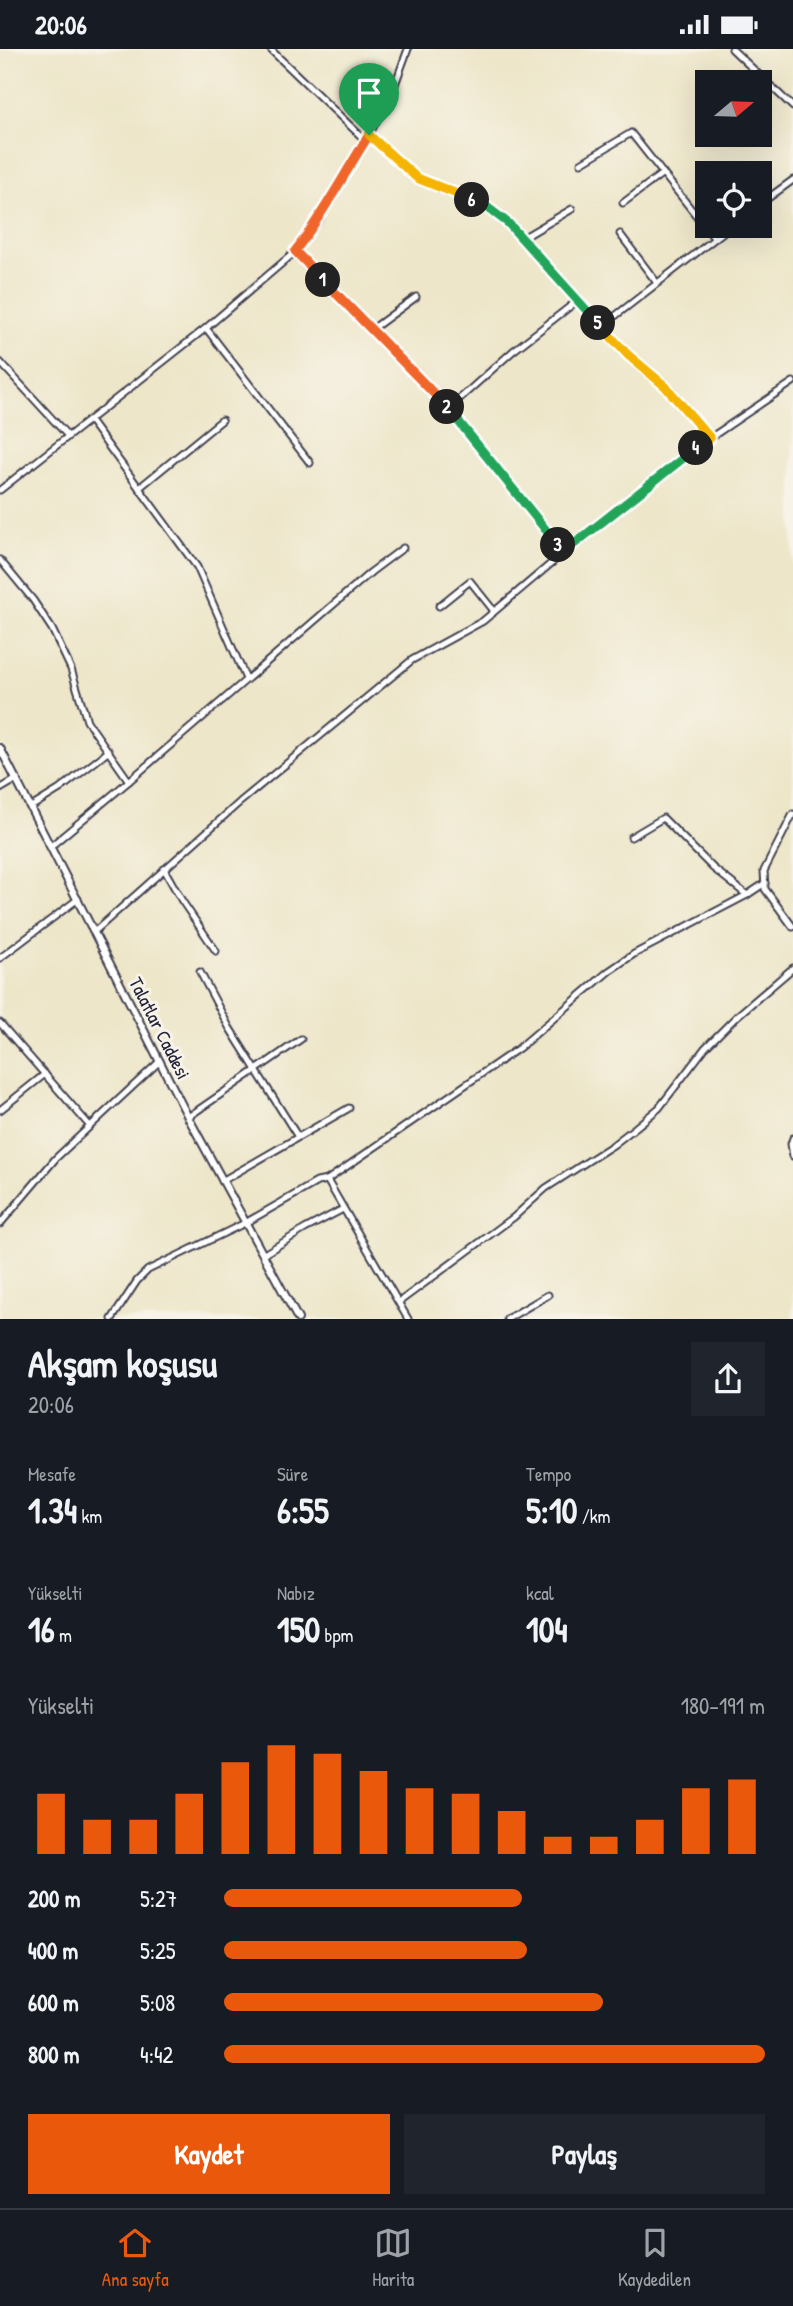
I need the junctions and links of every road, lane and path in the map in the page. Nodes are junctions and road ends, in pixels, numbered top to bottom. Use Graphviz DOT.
graph roads {
  1 [pos="270,49"];
  2 [pos="408,49"];
  3 [pos="732,49"];
  4 [pos="793,107"];
  5 [pos="368,138"];
  6 [pos="582,163"];
  7 [pos="663,173"];
  8 [pos="793,180"];
  9 [pos="772,195"];
  10 [pos="623,203"];
  11 [pos="572,209"];
  12 [pos="695,215"];
  13 [pos="620,234"];
  14 [pos="713,238"];
  15 [pos="522,239"];
  16 [pos="295,251"];
  17 [pos="657,283"];
  18 [pos="416,297"];
  19 [pos="577,301"];
  20 [pos="601,327"];
  21 [pos="206,328"];
  22 [pos="371,330"];
  23 [pos="0,362"];
  24 [pos="793,381"];
  25 [pos="448,409"];
  26 [pos="222,419"];
  27 [pos="90,421"];
  28 [pos="68,436"];
  29 [pos="710,438"];
  30 [pos="310,463"];
  31 [pos="139,488"];
  32 [pos="0,490"];
  33 [pos="403,548"];
  34 [pos="564,552"];
  35 [pos="0,559"];
  36 [pos="439,606"];
  37 [pos="494,611"];
  38 [pos="246,679"];
  39 [pos="0,748"];
  40 [pos="109,751"];
  41 [pos="17,779"];
  42 [pos="129,781"];
  43 [pos="0,789"];
  44 [pos="31,807"];
  45 [pos="793,814"];
  46 [pos="631,838"];
  47 [pos="51,846"];
  48 [pos="164,869"];
  49 [pos="765,883"];
  50 [pos="747,895"];
  51 [pos="78,899"];
  52 [pos="793,927"];
  53 [pos="94,932"];
  54 [pos="216,950"];
  55 [pos="0,957"];
  56 [pos="793,968"];
  57 [pos="200,972"];
  58 [pos="0,1023"];
  59 [pos="301,1039"];
  60 [pos="160,1061"];
  61 [pos="255,1071"];
  62 [pos="45,1074"];
  63 [pos="349,1108"];
  64 [pos="0,1110"];
  65 [pos="188,1117"];
  66 [pos="89,1125"];
  67 [pos="298,1137"];
  68 [pos="793,1138"];
  69 [pos="793,1156"];
  70 [pos="327,1180"];
  71 [pos="222,1181"];
  72 [pos="343,1209"];
  73 [pos="247,1222"];
  74 [pos="0,1224"];
  75 [pos="264,1254"];
  76 [pos="548,1295"];
  77 [pos="399,1302"];
  78 [pos="406,1317"];
  79 [pos="112,1319"];
  80 [pos="298,1319"];
  81 [pos="398,1319"];
  82 [pos="508,1319"];
  1 -- 5 [label="street"];
  2 -- 5 [label="street"];
  3 -- 4 [label="street"];
  5 -- 15 [label="street"];
  5 -- 16 [label="street"];
  6 -- 7 [label="street"];
  7 -- 10 [label="street"];
  7 -- 12 [label="street"];
  8 -- 9 [label="street"];
  11 -- 15 [label="street"];
  13 -- 17 [label="street"];
  14 -- 17 [label="street"];
  15 -- 19 [label="street"];
  16 -- 21 [label="street"];
  16 -- 22 [label="street"];
  17 -- 20 [label="street"];
  18 -- 22 [label="street"];
  19 -- 20 [label="street"];
  19 -- 25 [label="street"];
  20 -- 29 [label="street"];
  21 -- 27 [label="street"];
  21 -- 30 [label="street"];
  22 -- 25 [label="street"];
  23 -- 28 [label="street"];
  24 -- 29 [label="street"];
  25 -- 34 [label="street"];
  26 -- 31 [label="street"];
  27 -- 28 [label="street"];
  27 -- 31 [label="street"];
  28 -- 32 [label="street"];
  29 -- 34 [label="street"];
  31 -- 38 [label="street"];
  33 -- 38 [label="street"];
  34 -- 37 [label="street"];
  35 -- 40 [label="street"];
  36 -- 37 [label="street"];
  37 -- 48 [label="street"];
  38 -- 42 [label="street"];
  39 -- 41 [label="street, Talatlar Caddesi"];
  40 -- 42 [label="street"];
  40 -- 44 [label="street"];
  41 -- 43 [label="street"];
  41 -- 44 [label="street, Talatlar Caddesi"];
  42 -- 47 [label="street"];
  44 -- 47 [label="street, Talatlar Caddesi"];
  45 -- 49 [label="street"];
  46 -- 50 [label="street"];
  47 -- 51 [label="street, Talatlar Caddesi"];
  48 -- 53 [label="street"];
  48 -- 54 [label="street"];
  49 -- 50 [label="street"];
  49 -- 52 [label="street"];
  50 -- 70 [label="street"];
  51 -- 53 [label="street, Talatlar Caddesi"];
  51 -- 55 [label="street"];
  53 -- 60 [label="street, Talatlar Caddesi"];
  56 -- 77 [label="street"];
  57 -- 61 [label="street"];
  58 -- 62 [label="street"];
  59 -- 61 [label="street"];
  60 -- 65 [label="street, Talatlar Caddesi"];
  60 -- 66 [label="street"];
  61 -- 65 [label="street"];
  61 -- 67 [label="street"];
  62 -- 64 [label="street"];
  62 -- 66 [label="street"];
  63 -- 67 [label="street"];
  65 -- 71 [label="street, Talatlar Caddesi"];
  66 -- 74 [label="street"];
  67 -- 71 [label="street"];
  68 -- 69 [label="street"];
  70 -- 72 [label="street"];
  70 -- 73 [label="street"];
  71 -- 73 [label="street, Talatlar Caddesi"];
  72 -- 75 [label="street"];
  72 -- 77 [label="street"];
  73 -- 75 [label="street, Talatlar Caddesi"];
  73 -- 79 [label="street"];
  75 -- 80 [label="street, Talatlar Caddesi"];
  76 -- 82 [label="street"];
  77 -- 78 [label="street"];
  78 -- 81 [label="street"];
}
